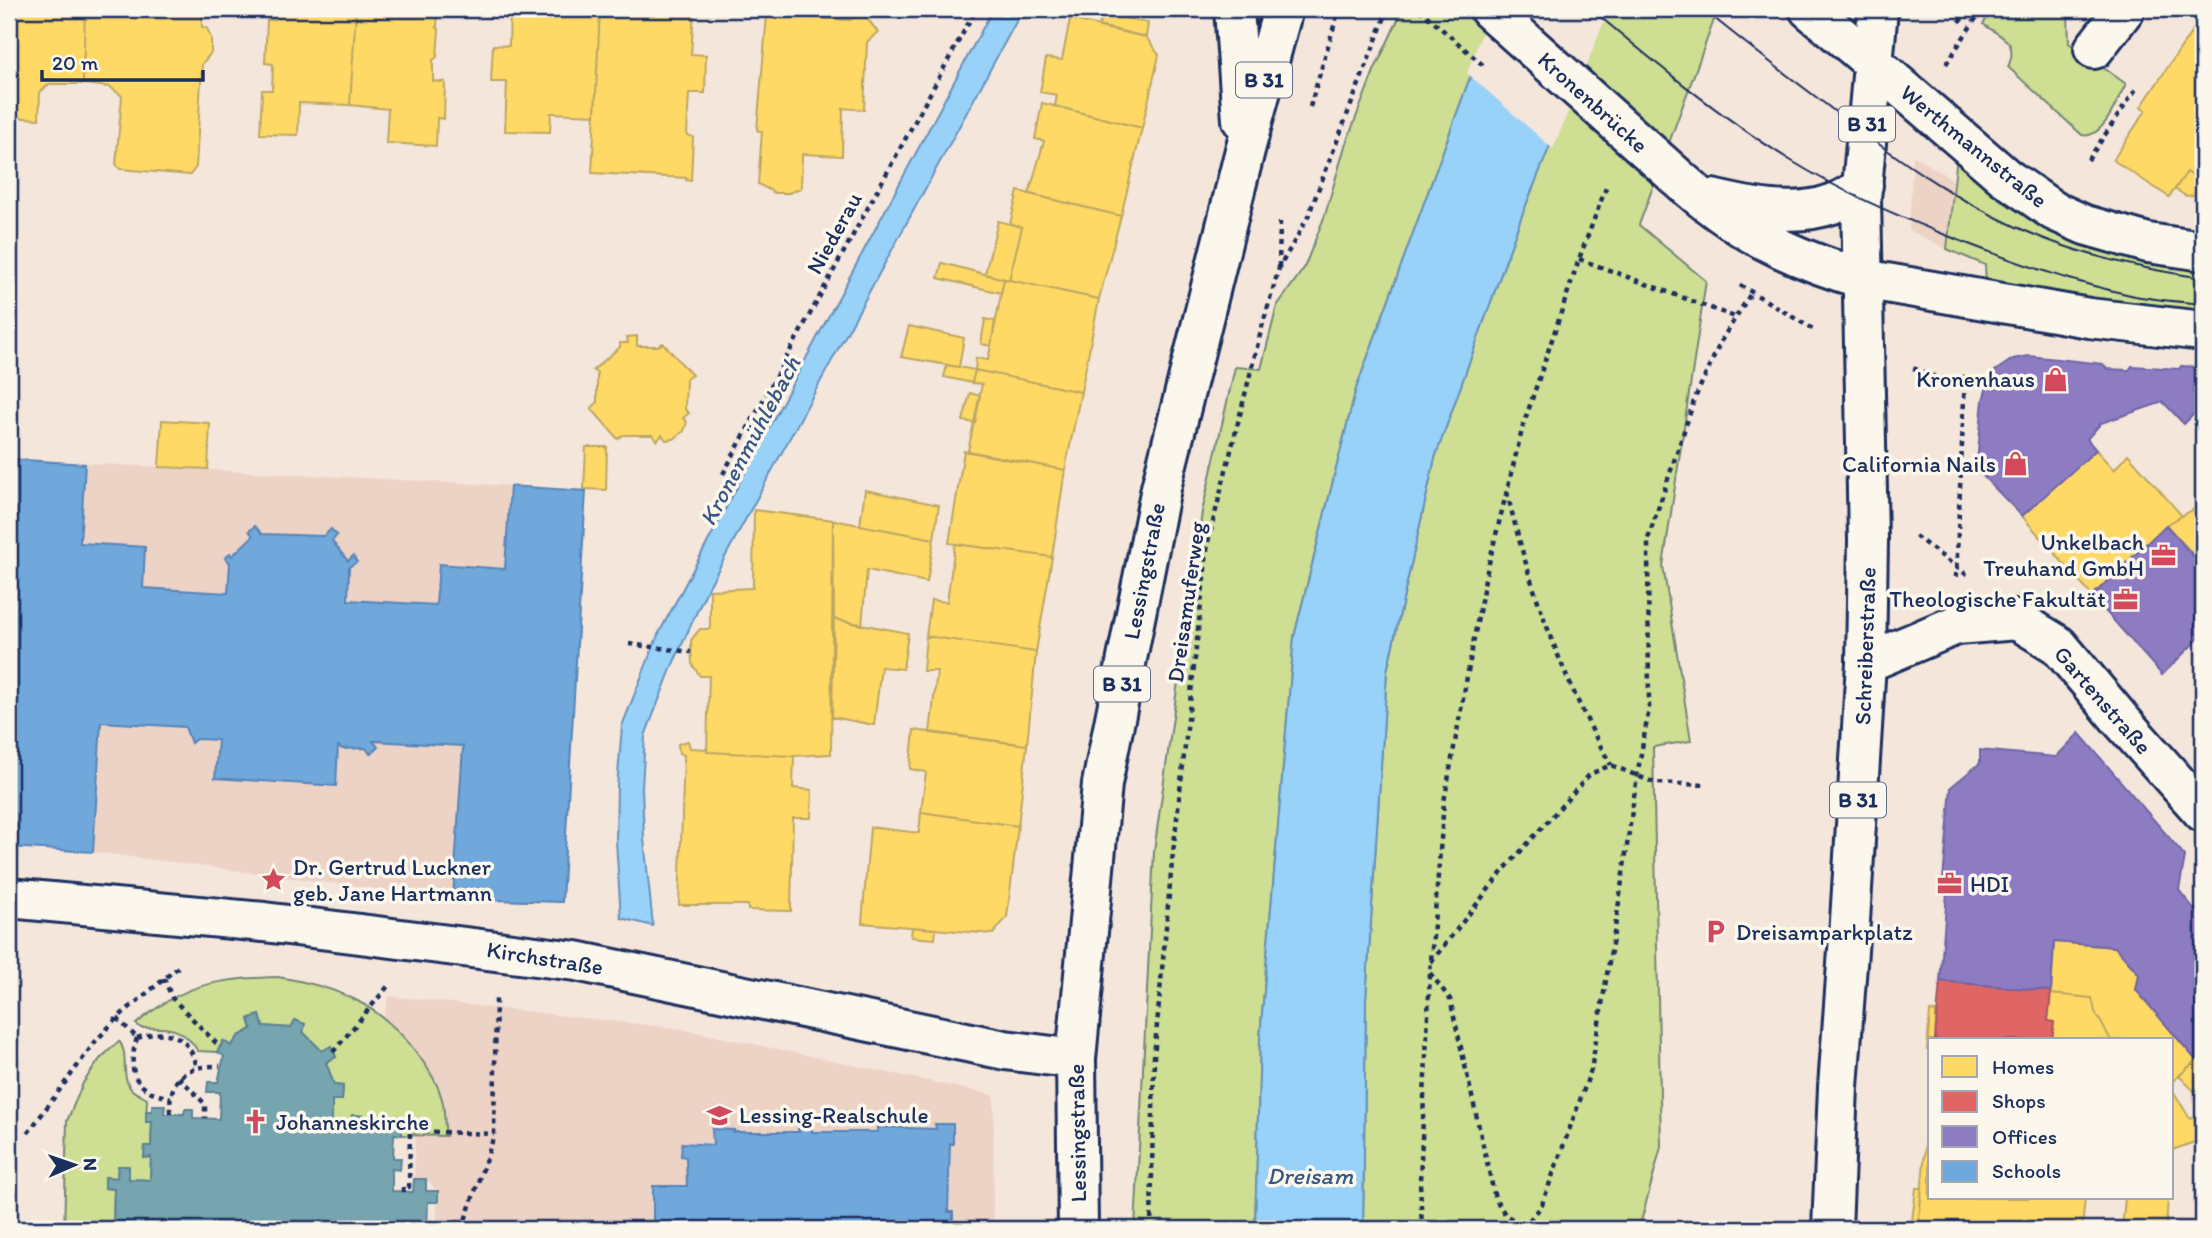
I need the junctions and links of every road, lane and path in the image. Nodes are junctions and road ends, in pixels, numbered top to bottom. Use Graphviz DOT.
graph roads {
  1 [pos="976,9"];
  2 [pos="1234,9"];
  3 [pos="1283,9"];
  4 [pos="1339,9"];
  5 [pos="1388,9"];
  6 [pos="1489,9"];
  7 [pos="1809,9"];
  8 [pos="1878,9"];
  9 [pos="1982,9"];
  10 [pos="2124,9"];
  11 [pos="1952,11"];
  12 [pos="1965,23"];
  13 [pos="2094,49"];
  14 [pos="1949,59"];
  15 [pos="1873,63"];
  16 [pos="2136,89"];
  17 [pos="1309,110"];
  18 [pos="1245,150"];
  19 [pos="2088,160"];
  20 [pos="1607,185"];
  21 [pos="1863,185"];
  22 [pos="1687,186"];
  23 [pos="1280,209"];
  24 [pos="2203,251"];
  25 [pos="1579,259"];
  26 [pos="1279,268"];
  27 [pos="1863,279"];
  28 [pos="1751,293"];
  29 [pos="1735,317"];
  30 [pos="2203,331"];
  31 [pos="1965,377"];
  32 [pos="723,474"];
  33 [pos="1507,490"];
  34 [pos="1866,498"];
  35 [pos="1956,565"];
  36 [pos="2017,620"];
  37 [pos="629,644"];
  38 [pos="691,652"];
  39 [pos="1866,663"];
  40 [pos="1611,765"];
  41 [pos="1637,776"];
  42 [pos="1708,785"];
  43 [pos="2203,812"];
  44 [pos="9,898"];
  45 [pos="423,941"];
  46 [pos="498,950"];
  47 [pos="188,961"];
  48 [pos="1431,963"];
  49 [pos="1430,973"];
  50 [pos="164,978"];
  51 [pos="117,1018"];
  52 [pos="137,1038"];
  53 [pos="220,1046"];
  54 [pos="333,1052"];
  55 [pos="1076,1059"];
  56 [pos="220,1066"];
  57 [pos="197,1067"];
  58 [pos="179,1077"];
  59 [pos="171,1098"];
  60 [pos="170,1113"];
  61 [pos="205,1118"];
  62 [pos="28,1133"];
  63 [pos="494,1134"];
  64 [pos="403,1192"];
  65 [pos="1525,1227"];
  66 [pos="463,1229"];
  67 [pos="1079,1229"];
  68 [pos="1151,1229"];
  69 [pos="1422,1229"];
  70 [pos="1832,1229"];
  1 -- 32 [label="path, Niederau"];
  2 -- 18 [label="main road"];
  3 -- 18 [label="main road, Lessingstraße / B 31"];
  4 -- 17 [label="path"];
  5 -- 26 [label="path, Dreisamuferweg"];
  6 -- 22 [label="main road, Kronenbrücke, bridge"];
  7 -- 15 [label="main road"];
  8 -- 15 [label="main road, B 31"];
  9 -- 14 [label="path"];
  10 -- 13 [label="main road"];
  11 -- 12 [label="path"];
  15 -- 21 [label="main road, Schreiberstraße / B 31"];
  15 -- 24 [label="main road, Werthmannstraße"];
  16 -- 19 [label="path"];
  18 -- 55 [label="main road, Lessingstraße / B 31"];
  20 -- 25 [label="path"];
  21 -- 22 [label="main road, Kronenbrücke"];
  21 -- 27 [label="main road, Schreiberstraße / B 31"];
  22 -- 27 [label="main road, Kronenbrücke"];
  23 -- 26 [label="path"];
  25 -- 29 [label="path"];
  25 -- 33 [label="path"];
  26 -- 68 [label="path, Dreisamuferweg"];
  27 -- 30 [label="main road"];
  27 -- 34 [label="main road, Schreiberstraße / B 31"];
  28 -- 29 [label="path"];
  29 -- 41 [label="path"];
  31 -- 35 [label="path"];
  33 -- 40 [label="path"];
  33 -- 48 [label="path"];
  34 -- 35 [label="path"];
  34 -- 39 [label="main road, Schreiberstraße / B 31"];
  35 -- 36 [label="path"];
  36 -- 39 [label="main road"];
  36 -- 43 [label="main road, Gartenstraße"];
  37 -- 38 [label="path"];
  39 -- 70 [label="main road, Schreiberstraße / B 31"];
  40 -- 41 [label="path"];
  40 -- 48 [label="path"];
  41 -- 42 [label="path"];
  41 -- 65 [label="path"];
  44 -- 45 [label="main road, Kirchstraße"];
  45 -- 46 [label="main road, Kirchstraße"];
  45 -- 54 [label="path"];
  46 -- 55 [label="main road, Kirchstraße"];
  46 -- 63 [label="path"];
  47 -- 50 [label="path"];
  48 -- 49 [label="path"];
  49 -- 65 [label="path"];
  49 -- 69 [label="path"];
  50 -- 51 [label="path"];
  50 -- 53 [label="path"];
  51 -- 52 [label="path"];
  51 -- 62 [label="path"];
  52 -- 57 [label="path"];
  52 -- 59 [label="path"];
  55 -- 67 [label="main road, Lessingstraße / B 31"];
  56 -- 57 [label="path"];
  57 -- 58 [label="path"];
  58 -- 59 [label="path"];
  58 -- 61 [label="path"];
  59 -- 60 [label="path"];
  63 -- 64 [label="path"];
  63 -- 66 [label="path"];
}
